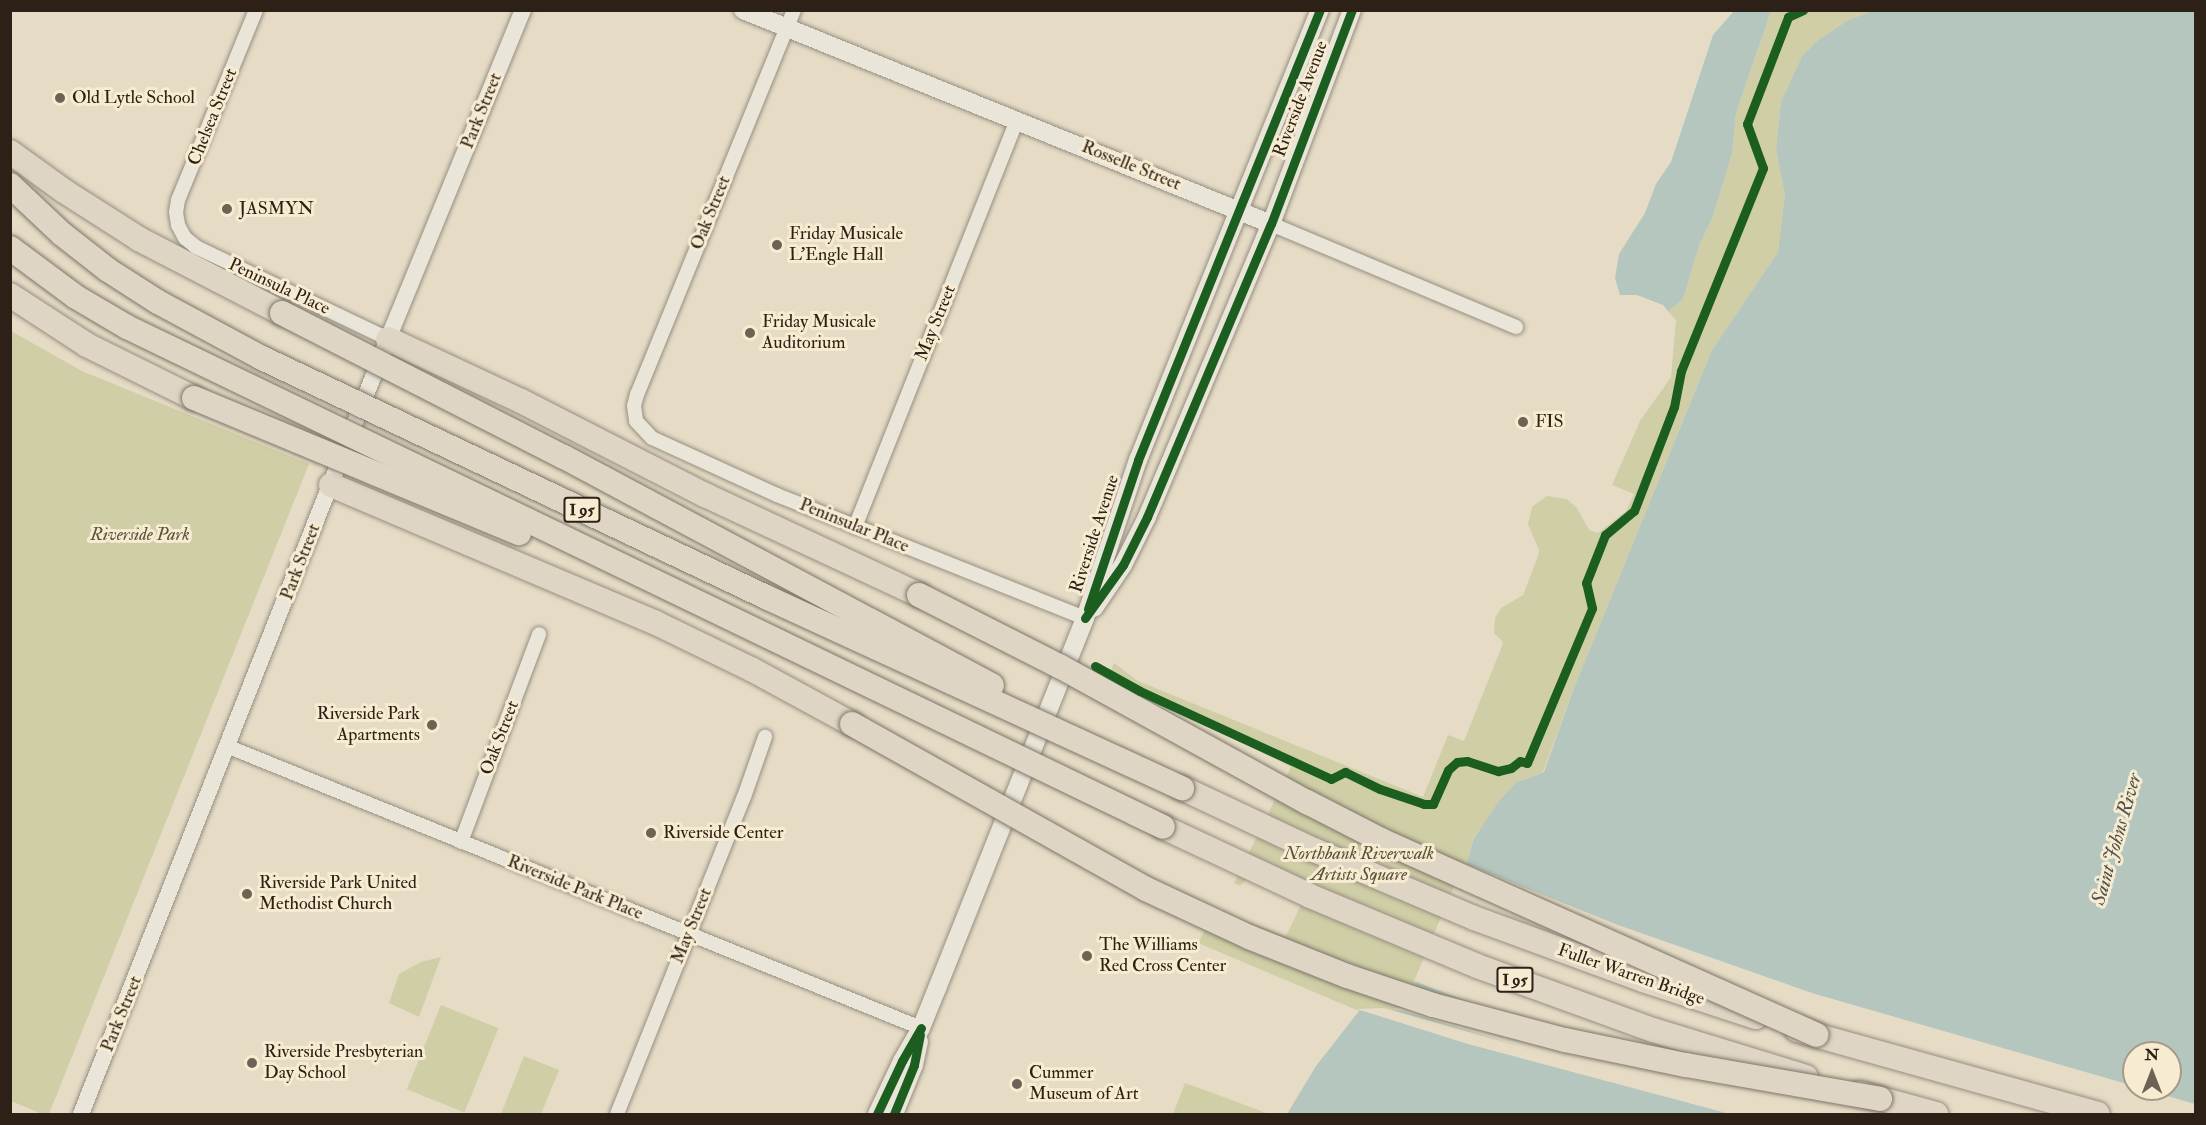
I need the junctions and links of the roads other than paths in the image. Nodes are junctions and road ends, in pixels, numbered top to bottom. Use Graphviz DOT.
graph roads {
  1 [pos="256,10"];
  2 [pos="523,10"];
  3 [pos="743,10"];
  4 [pos="794,10"];
  5 [pos="1320,10"];
  6 [pos="1352,11"];
  7 [pos="787,28"];
  8 [pos="1017,120"];
  9 [pos="10,152"];
  10 [pos="10,186"];
  11 [pos="1239,211"];
  12 [pos="1271,224"];
  13 [pos="178,225"];
  14 [pos="10,248"];
  15 [pos="10,295"];
  16 [pos="1516,327"];
  17 [pos="388,339"];
  18 [pos="636,417"];
  19 [pos="331,485"];
  20 [pos="855,527"];
  21 [pos="1085,618"];
  22 [pos="539,634"];
  23 [pos="781,643"];
  24 [pos="765,737"];
  25 [pos="229,747"];
  26 [pos="1182,788"];
  27 [pos="461,842"];
  28 [pos="689,934"];
  29 [pos="921,1028"];
  30 [pos="1816,1035"];
  31 [pos="1881,1099"];
  32 [pos="81,1114"];
  33 [pos="617,1114"];
  34 [pos="877,1114"];
  35 [pos="894,1114"];
  36 [pos="1936,1114"];
  37 [pos="2097,1114"];
  1 -- 13 [label="street, Chelsea Street"];
  2 -- 17 [label="street, Park Street"];
  3 -- 7 [label="main road, Rosselle Street"];
  4 -- 7 [label="street, Oak Street"];
  5 -- 11 [label="main road, Riverside Avenue"];
  6 -- 12 [label="main road, Riverside Avenue"];
  7 -- 8 [label="main road, Rosselle Street"];
  7 -- 18 [label="street, Oak Street"];
  8 -- 11 [label="main road, Rosselle Street"];
  8 -- 20 [label="street, May Street"];
  9 -- 26 [label="highway, bridge"];
  10 -- 26 [label="highway, I 95, bridge"];
  11 -- 12 [label="main road, Rosselle Street"];
  11 -- 21 [label="main road, Riverside Avenue"];
  12 -- 16 [label="street, Rosselle Street"];
  12 -- 21 [label="main road, Riverside Avenue"];
  13 -- 17 [label="street, Peninsula Place"];
  14 -- 23 [label="highway, I 95, bridge"];
  15 -- 23 [label="highway, bridge"];
  17 -- 19 [label="street, Park Street"];
  17 -- 30 [label="highway, bridge"];
  18 -- 20 [label="street, Peninsular Place"];
  19 -- 25 [label="street, Park Street"];
  19 -- 31 [label="highway, bridge"];
  20 -- 21 [label="street, Peninsular Place"];
  21 -- 29 [label="main road, Riverside Avenue"];
  22 -- 27 [label="street, Oak Street"];
  23 -- 31 [label="highway, I 95, bridge"];
  24 -- 28 [label="street, May Street"];
  25 -- 27 [label="street, Riverside Park Place"];
  25 -- 32 [label="street, Park Street"];
  26 -- 30 [label="highway, Fuller Warren Bridge / I 95, bridge"];
  27 -- 28 [label="street, Riverside Park Place"];
  28 -- 29 [label="street, Riverside Park Place"];
  28 -- 33 [label="street, May Street"];
  29 -- 34 [label="main road, Riverside Avenue"];
  29 -- 35 [label="main road, Riverside Avenue"];
  30 -- 37 [label="highway, Fuller Warren Bridge / I 95"];
  31 -- 36 [label="highway, I 95"];
}
